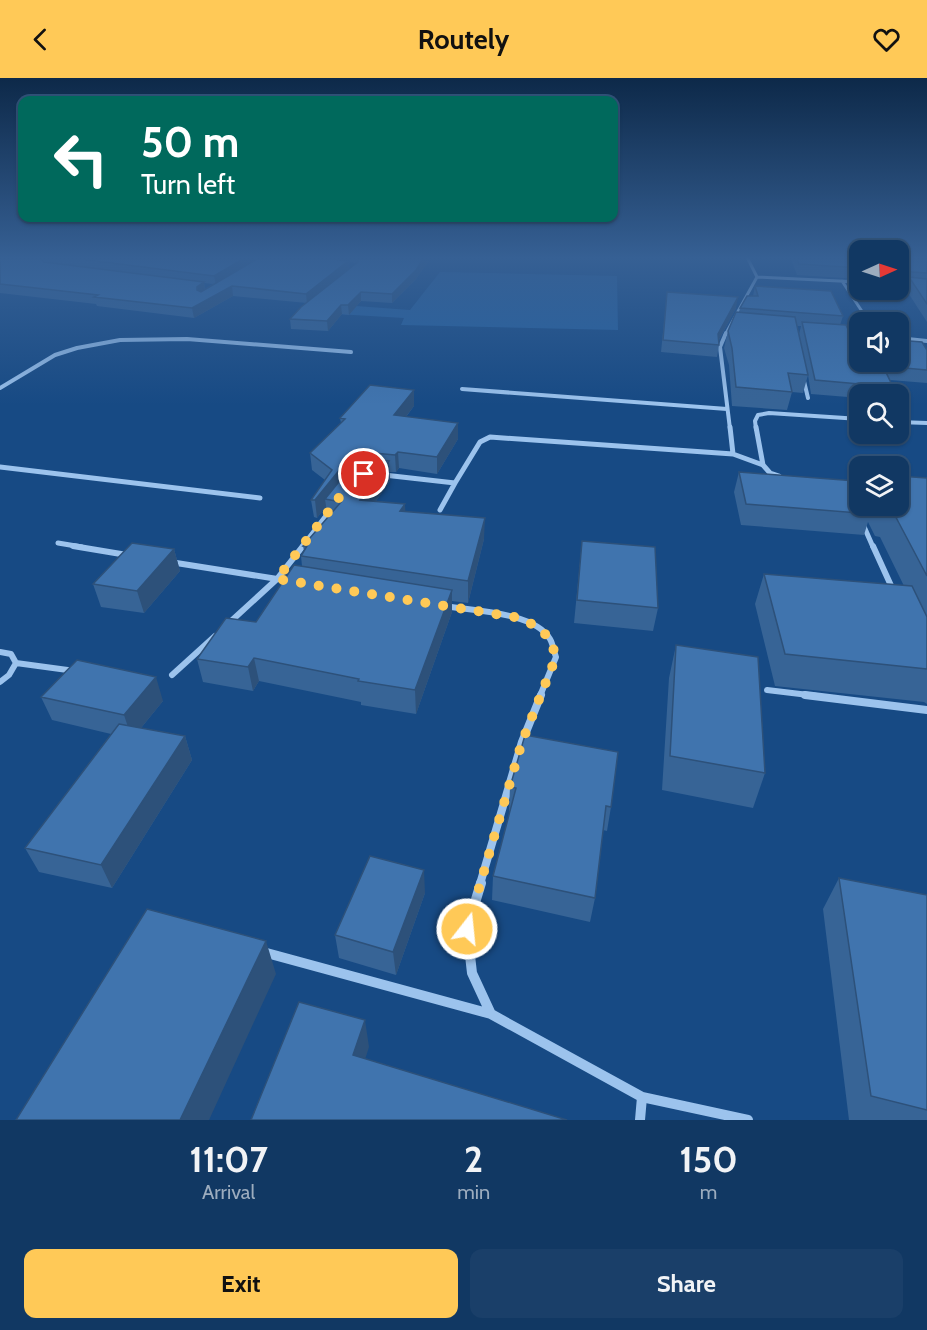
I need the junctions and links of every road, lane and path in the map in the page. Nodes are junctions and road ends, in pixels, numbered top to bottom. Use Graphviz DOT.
graph roads {
  1 [pos="739,308"];
  2 [pos="730,324"];
  3 [pos="741,324"];
  4 [pos="837,333"];
  5 [pos="849,334"];
  6 [pos="909,339"];
  7 [pos="913,339"];
  8 [pos="927,341"];
  9 [pos="917,347"];
  10 [pos="351,352"];
  11 [pos="803,375"];
  12 [pos="0,388"];
  13 [pos="462,389"];
  14 [pos="808,398"];
  15 [pos="727,409"];
  16 [pos="849,418"];
  17 [pos="909,422"];
  18 [pos="927,423"];
  19 [pos="732,454"];
  20 [pos="763,465"];
  21 [pos="0,467"];
  22 [pos="376,474"];
  23 [pos="785,478"];
  24 [pos="455,483"];
  25 [pos="260,498"];
  26 [pos="333,506"];
  27 [pos="440,510"];
  28 [pos="860,518"];
  29 [pos="58,543"];
  30 [pos="139,556"];
  31 [pos="162,560"];
  32 [pos="277,579"];
  33 [pos="301,583"];
  34 [pos="894,592"];
  35 [pos="431,604"];
  36 [pos="0,652"];
  37 [pos="16,663"];
  38 [pos="79,672"];
  39 [pos="172,675"];
  40 [pos="0,682"];
  41 [pos="767,690"];
  42 [pos="927,710"];
  43 [pos="249,948"];
  44 [pos="491,1014"];
  45 [pos="642,1097"];
  46 [pos="640,1120"];
  47 [pos="748,1120"];
  1 -- 2 [label="street"];
  2 -- 3 [label="street"];
  2 -- 15 [label="street"];
  4 -- 5 [label="street"];
  6 -- 7 [label="street"];
  7 -- 8 [label="street"];
  7 -- 9 [label="street"];
  10 -- 12 [label="street"];
  11 -- 14 [label="street"];
  13 -- 15 [label="street"];
  15 -- 19 [label="street"];
  16 -- 20 [label="street"];
  17 -- 18 [label="street"];
  19 -- 20 [label="street"];
  19 -- 24 [label="street"];
  20 -- 23 [label="street"];
  21 -- 25 [label="street"];
  22 -- 24 [label="street"];
  24 -- 27 [label="street"];
  26 -- 32 [label="street"];
  28 -- 34 [label="street"];
  29 -- 30 [label="street"];
  31 -- 32 [label="street"];
  32 -- 33 [label="street"];
  32 -- 39 [label="street"];
  35 -- 44 [label="street"];
  36 -- 37 [label="street"];
  37 -- 38 [label="street"];
  37 -- 40 [label="street"];
  41 -- 42 [label="street"];
  43 -- 44 [label="street"];
  44 -- 45 [label="street"];
  45 -- 46 [label="street"];
  45 -- 47 [label="street"];
}
